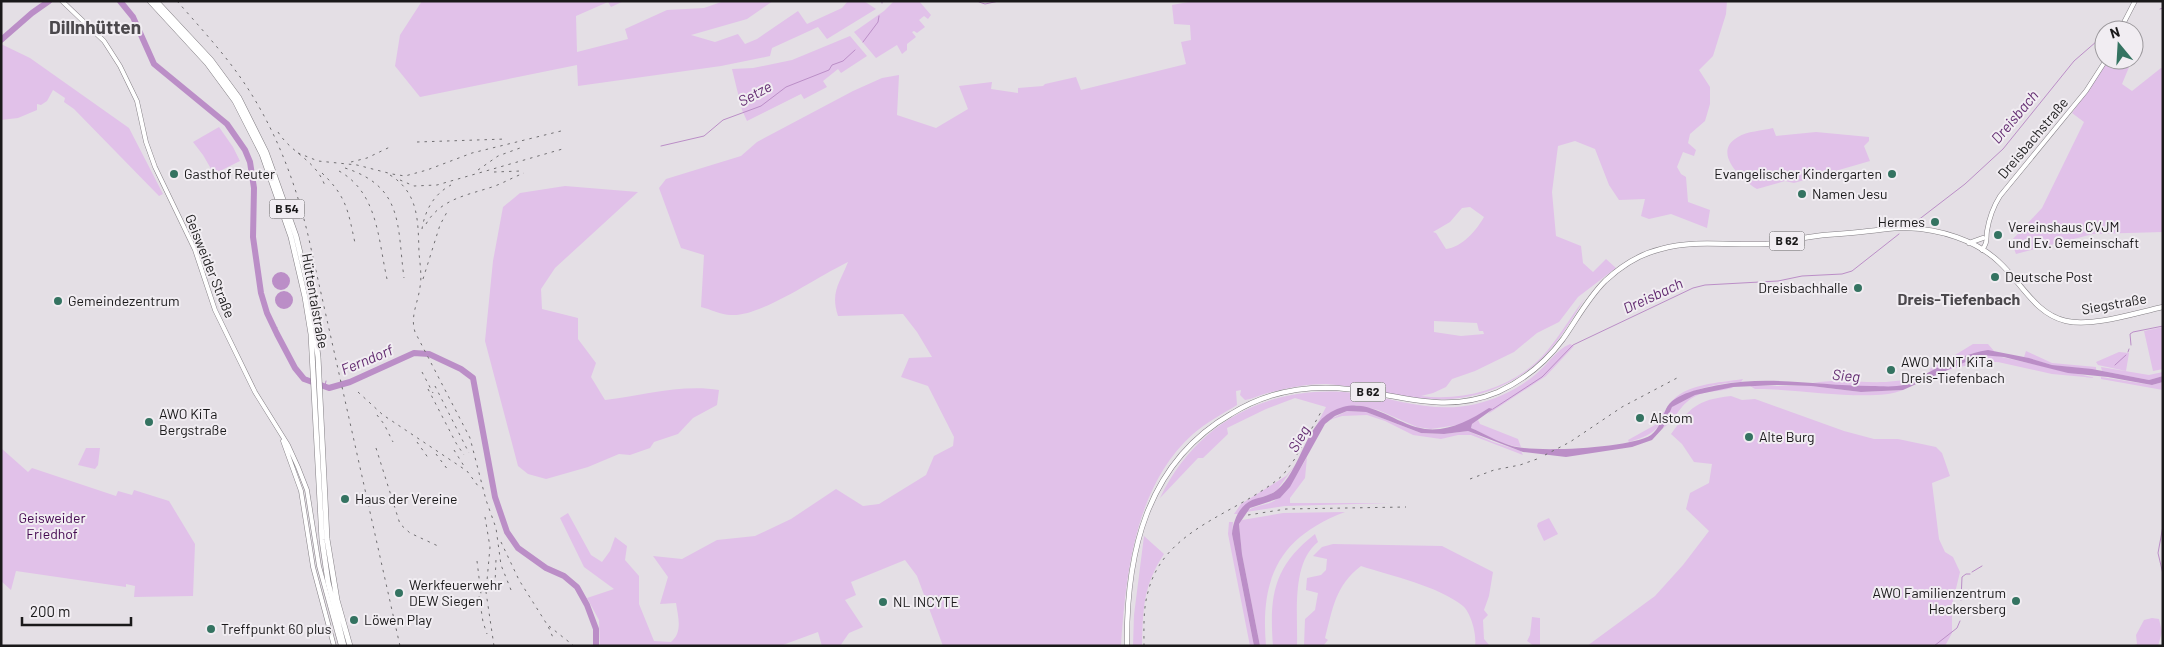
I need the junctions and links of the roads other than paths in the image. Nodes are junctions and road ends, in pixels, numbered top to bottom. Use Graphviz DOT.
graph roads {
  1 [pos="62,1"];
  2 [pos="150,1"];
  3 [pos="156,1"];
  4 [pos="2135,1"];
  5 [pos="2125,20"];
  6 [pos="2100,70"];
  7 [pos="1985,236"];
  8 [pos="1969,243"];
  9 [pos="1982,250"];
  10 [pos="2163,307"];
  11 [pos="316,357"];
  12 [pos="282,439"];
  13 [pos="1127,645"];
  14 [pos="334,646"];
  15 [pos="342,646"];
  16 [pos="350,646"];
  1 -- 12 [label="main road, Geisweider Straße"];
  2 -- 11 [label="highway, Hüttentalstraße / B 54"];
  3 -- 11 [label="highway, Hüttentalstraße / B 54"];
  4 -- 5 [label="main road"];
  6 -- 7 [label="main road, Dreisbachstraße"];
  7 -- 8 [label="main road"];
  7 -- 9 [label="main road, Dreisbachstraße"];
  8 -- 9 [label="main road, Siegstraße / B 62"];
  8 -- 13 [label="main road, Siegstraße / B 62"];
  9 -- 10 [label="main road, Siegstraße / B 62"];
  11 -- 15 [label="highway, Hüttentalstraße / B 54"];
  11 -- 16 [label="highway, Hüttentalstraße / B 54"];
  12 -- 14 [label="main road, Geisweider Straße"];
  12 -- 15 [label="main road, Geisweider Straße"];
}
